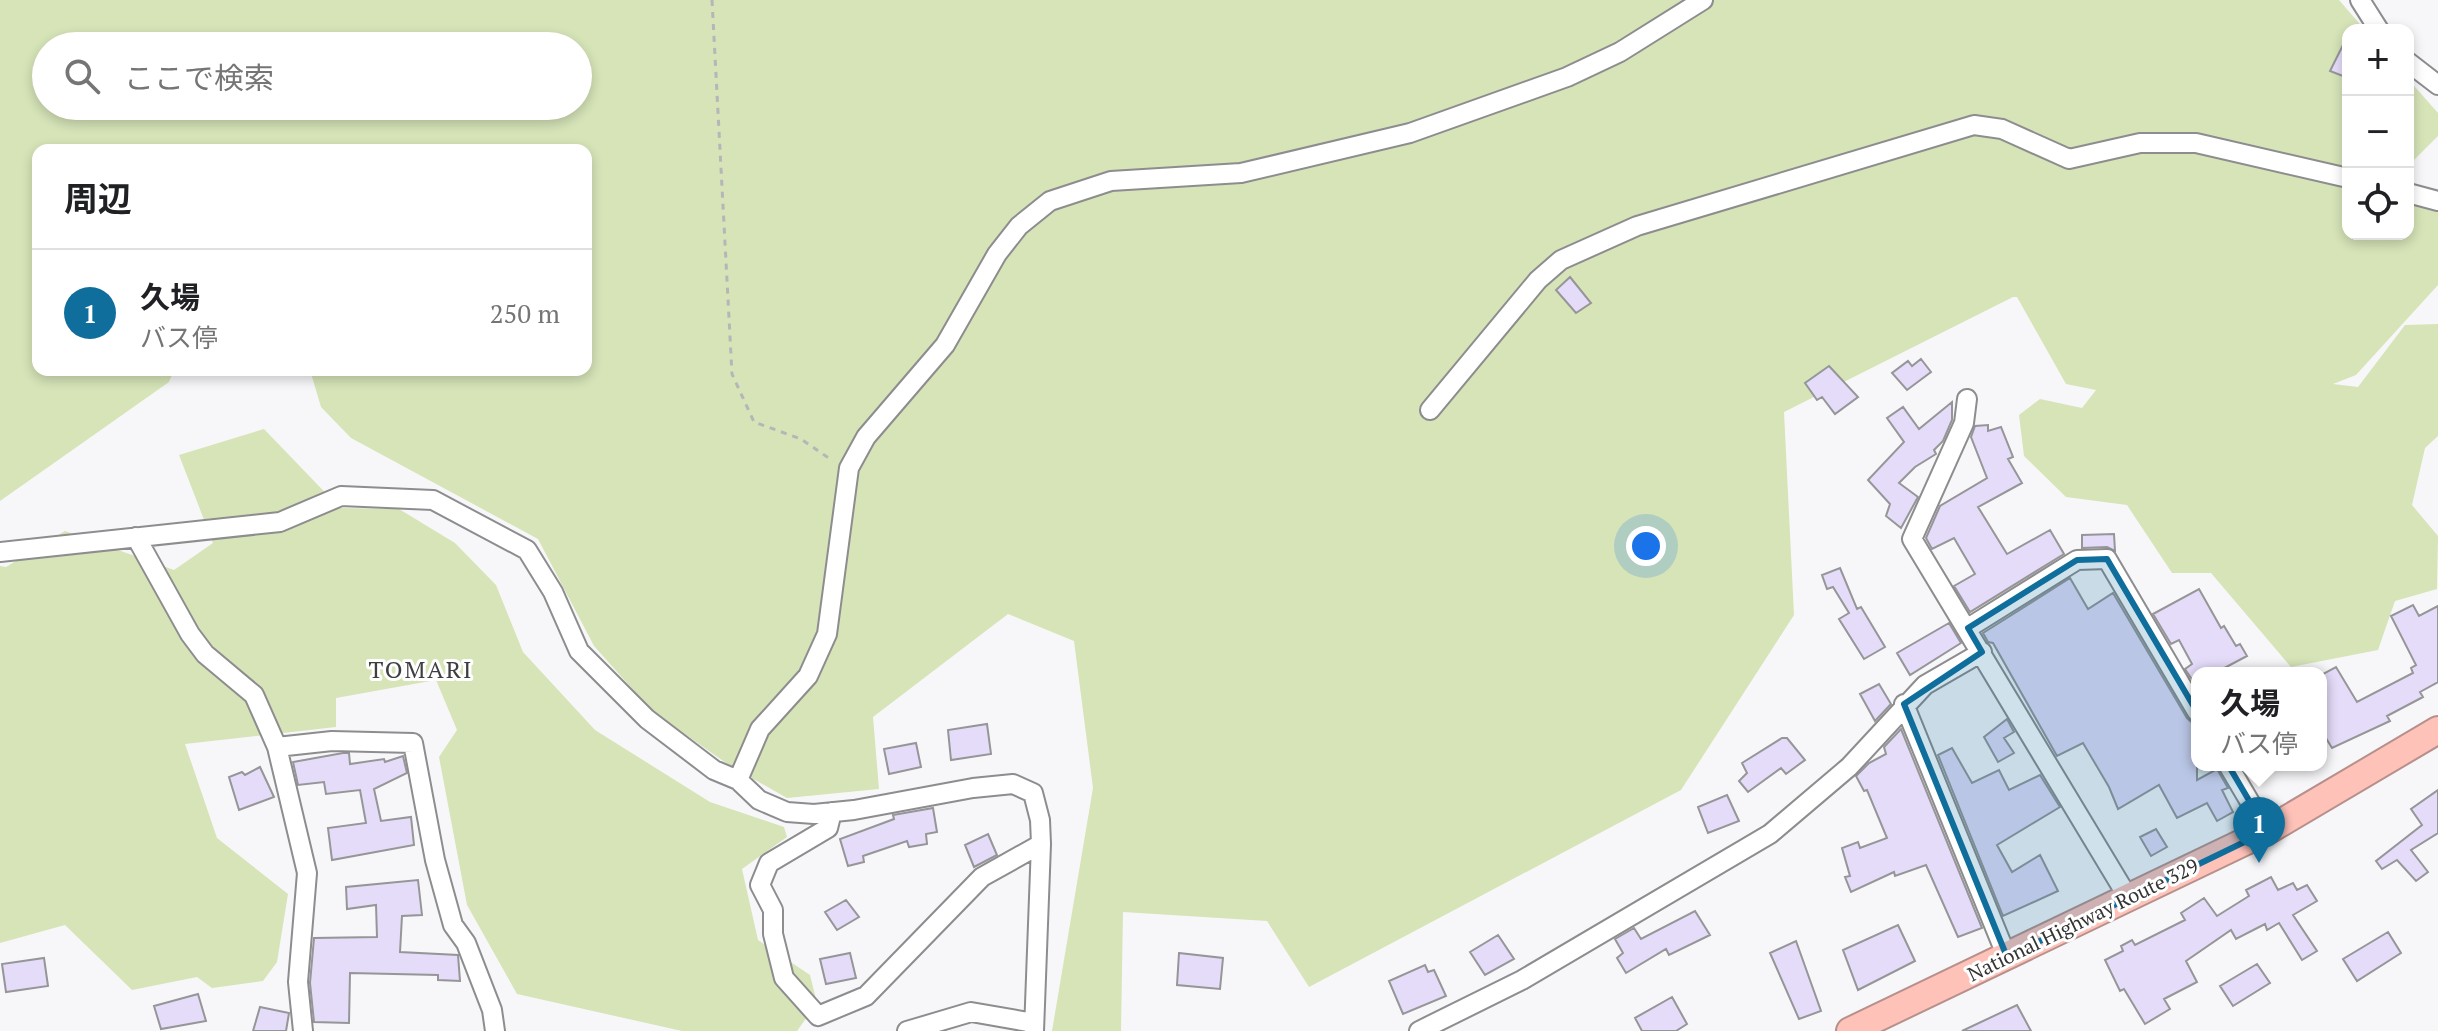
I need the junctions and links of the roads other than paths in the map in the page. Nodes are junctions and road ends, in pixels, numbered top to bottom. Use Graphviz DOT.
graph roads {
  1 [pos="1703,0"];
  2 [pos="2360,0"];
  3 [pos="2375,24"];
  4 [pos="2414,67"];
  5 [pos="2438,85"];
  6 [pos="2342,177"];
  7 [pos="2414,195"];
  8 [pos="2438,201"];
  9 [pos="1967,399"];
  10 [pos="1430,410"];
  11 [pos="136,537"];
  12 [pos="0,552"];
  13 [pos="1968,628"];
  14 [pos="1982,652"];
  15 [pos="2191,702"];
  16 [pos="1904,704"];
  17 [pos="2438,730"];
  18 [pos="277,747"];
  19 [pos="2232,771"];
  20 [pos="738,780"];
  21 [pos="832,812"];
  22 [pos="2267,831"];
  23 [pos="1041,844"];
  24 [pos="2129,899"];
  25 [pos="2007,957"];
  26 [pos="1034,1027"];
  27 [pos="303,1031"];
  28 [pos="495,1031"];
  29 [pos="907,1031"];
  30 [pos="1419,1031"];
  31 [pos="1850,1031"];
  1 -- 20 [label="street"];
  2 -- 3 [label="street"];
  4 -- 5 [label="street"];
  6 -- 10 [label="street"];
  7 -- 8 [label="street"];
  9 -- 13 [label="street"];
  11 -- 12 [label="street"];
  11 -- 18 [label="street"];
  11 -- 20 [label="street"];
  13 -- 14 [label="street"];
  13 -- 15 [label="street"];
  14 -- 16 [label="street"];
  14 -- 24 [label="street"];
  16 -- 25 [label="street"];
  16 -- 30 [label="street"];
  17 -- 22 [label="highway, National Highway Route 329"];
  18 -- 27 [label="street"];
  18 -- 28 [label="street"];
  19 -- 22 [label="street"];
  20 -- 21 [label="street"];
  21 -- 23 [label="street"];
  21 -- 23 [label="street"];
  22 -- 24 [label="highway, National Highway Route 329"];
  23 -- 26 [label="street"];
  24 -- 25 [label="highway, National Highway Route 329"];
  25 -- 31 [label="highway, National Highway Route 329"];
  26 -- 29 [label="street"];
}
